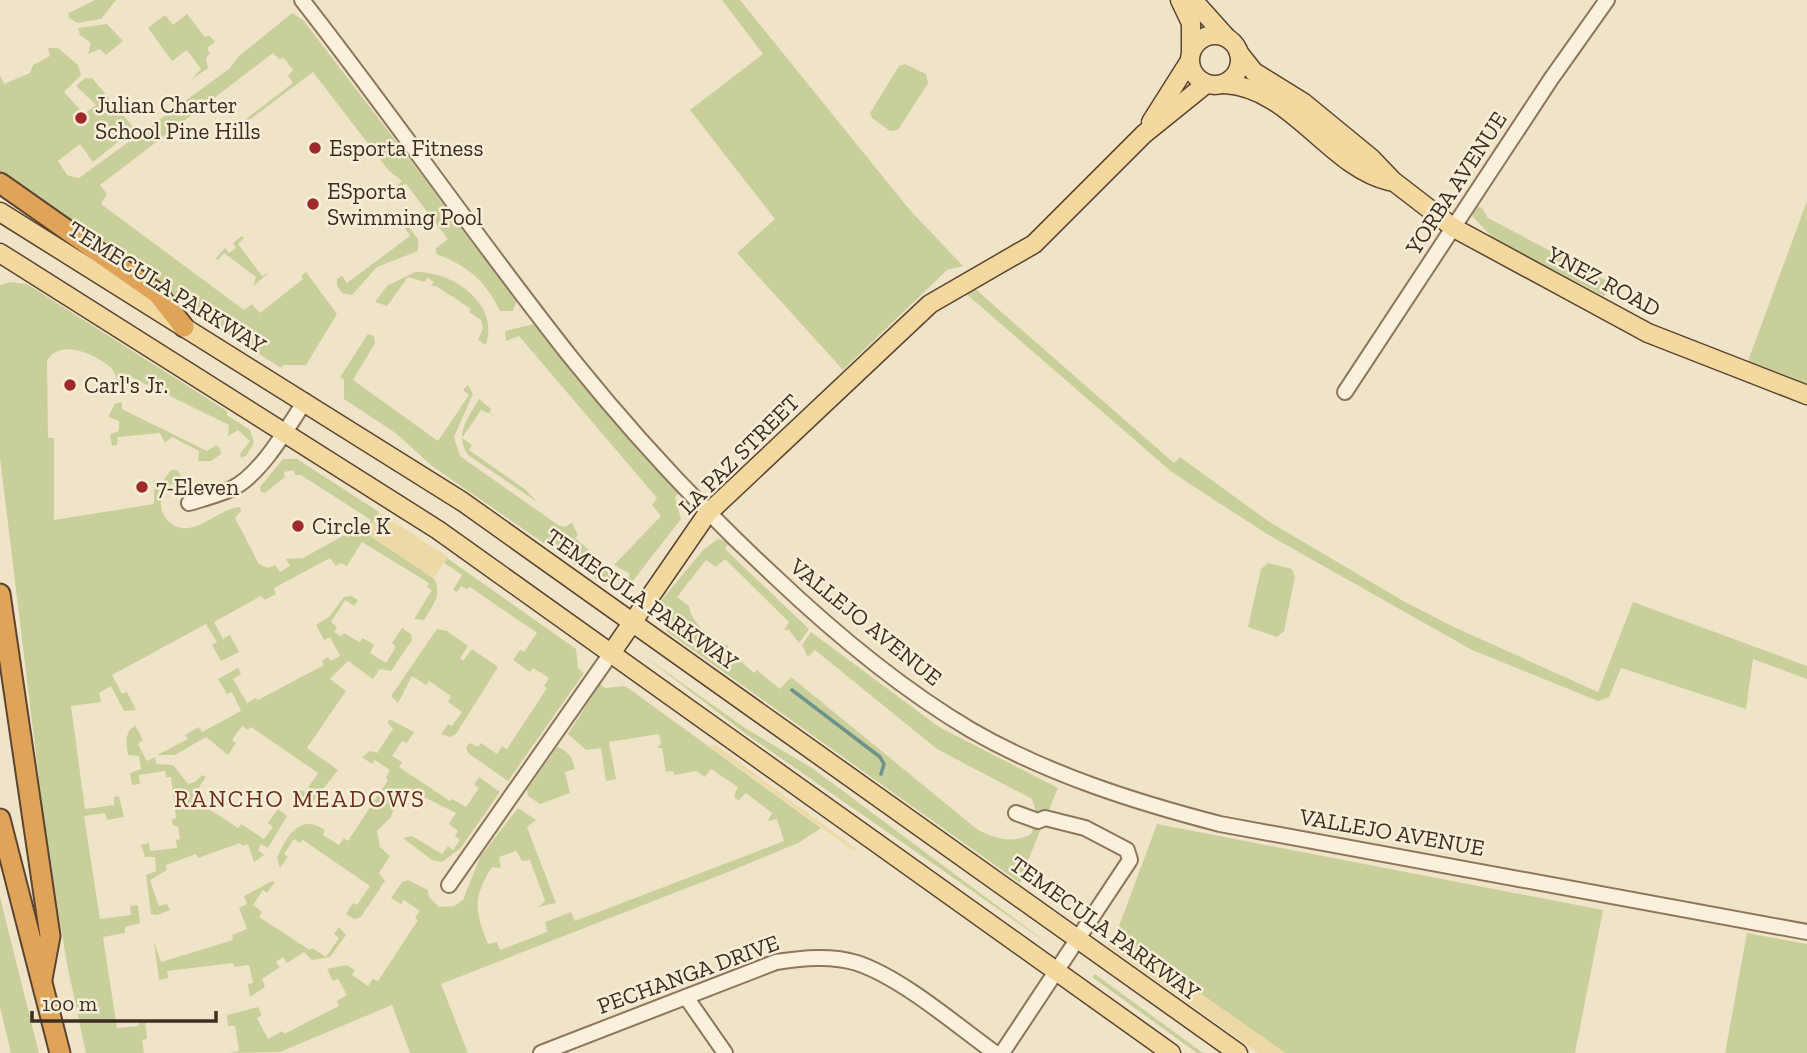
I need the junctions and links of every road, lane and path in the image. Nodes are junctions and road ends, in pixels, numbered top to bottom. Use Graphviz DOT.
graph roads {
  1 [pos="1180,0"];
  2 [pos="1193,0"];
  3 [pos="1607,0"];
  4 [pos="307,2"];
  5 [pos="1227,38"];
  6 [pos="1239,53"];
  7 [pos="1190,56"];
  8 [pos="1215,84"];
  9 [pos="1144,134"];
  10 [pos="1393,181"];
  11 [pos="0,183"];
  12 [pos="0,212"];
  13 [pos="1454,228"];
  14 [pos="0,253"];
  15 [pos="184,327"];
  16 [pos="1345,392"];
  17 [pos="1807,395"];
  18 [pos="304,401"];
  19 [pos="285,432"];
  20 [pos="189,503"];
  21 [pos="707,514"];
  22 [pos="0,594"];
  23 [pos="633,621"];
  24 [pos="612,652"];
  25 [pos="1016,813"];
  26 [pos="0,820"];
  27 [pos="449,885"];
  28 [pos="1807,932"];
  29 [pos="1077,937"];
  30 [pos="1057,971"];
  31 [pos="42,979"];
  32 [pos="687,997"];
  33 [pos="60,1053"];
  34 [pos="541,1053"];
  35 [pos="725,1053"];
  36 [pos="995,1053"];
  37 [pos="1002,1053"];
  38 [pos="1171,1053"];
  39 [pos="1238,1053"];
  1 -- 7 [label="main road"];
  2 -- 5 [label="main road"];
  3 -- 13 [label="street, YORBA AVENUE"];
  4 -- 21 [label="street, VALLEJO AVENUE"];
  5 -- 6 [label="main road"];
  5 -- 7 [label="main road"];
  6 -- 8 [label="main road"];
  6 -- 10 [label="main road, YNEZ ROAD"];
  7 -- 8 [label="main road"];
  7 -- 9 [label="main road, LA PAZ STREET"];
  8 -- 9 [label="main road, LA PAZ STREET"];
  8 -- 10 [label="main road, YNEZ ROAD"];
  9 -- 21 [label="main road, LA PAZ STREET"];
  10 -- 13 [label="main road, YNEZ ROAD"];
  11 -- 15 [label="highway"];
  12 -- 15 [label="main road, TEMECULA PARKWAY"];
  13 -- 16 [label="street, YORBA AVENUE"];
  13 -- 17 [label="main road, YNEZ ROAD"];
  14 -- 19 [label="main road"];
  15 -- 18 [label="main road, TEMECULA PARKWAY"];
  18 -- 19 [label="street"];
  18 -- 23 [label="main road, TEMECULA PARKWAY"];
  19 -- 20 [label="street"];
  19 -- 24 [label="main road"];
  21 -- 23 [label="main road, LA PAZ STREET"];
  21 -- 28 [label="street, VALLEJO AVENUE"];
  22 -- 31 [label="highway"];
  23 -- 24 [label="main road, LA PAZ STREET"];
  23 -- 29 [label="main road, TEMECULA PARKWAY"];
  24 -- 27 [label="street, LA PAZ STREET"];
  24 -- 30 [label="main road"];
  25 -- 29 [label="street"];
  26 -- 31 [label="highway"];
  29 -- 30 [label="street"];
  29 -- 39 [label="main road, TEMECULA PARKWAY"];
  30 -- 37 [label="street"];
  30 -- 38 [label="main road"];
  31 -- 33 [label="highway"];
  32 -- 34 [label="street, PECHANGA DRIVE"];
  32 -- 35 [label="street"];
  32 -- 36 [label="street, PECHANGA DRIVE"];
}
